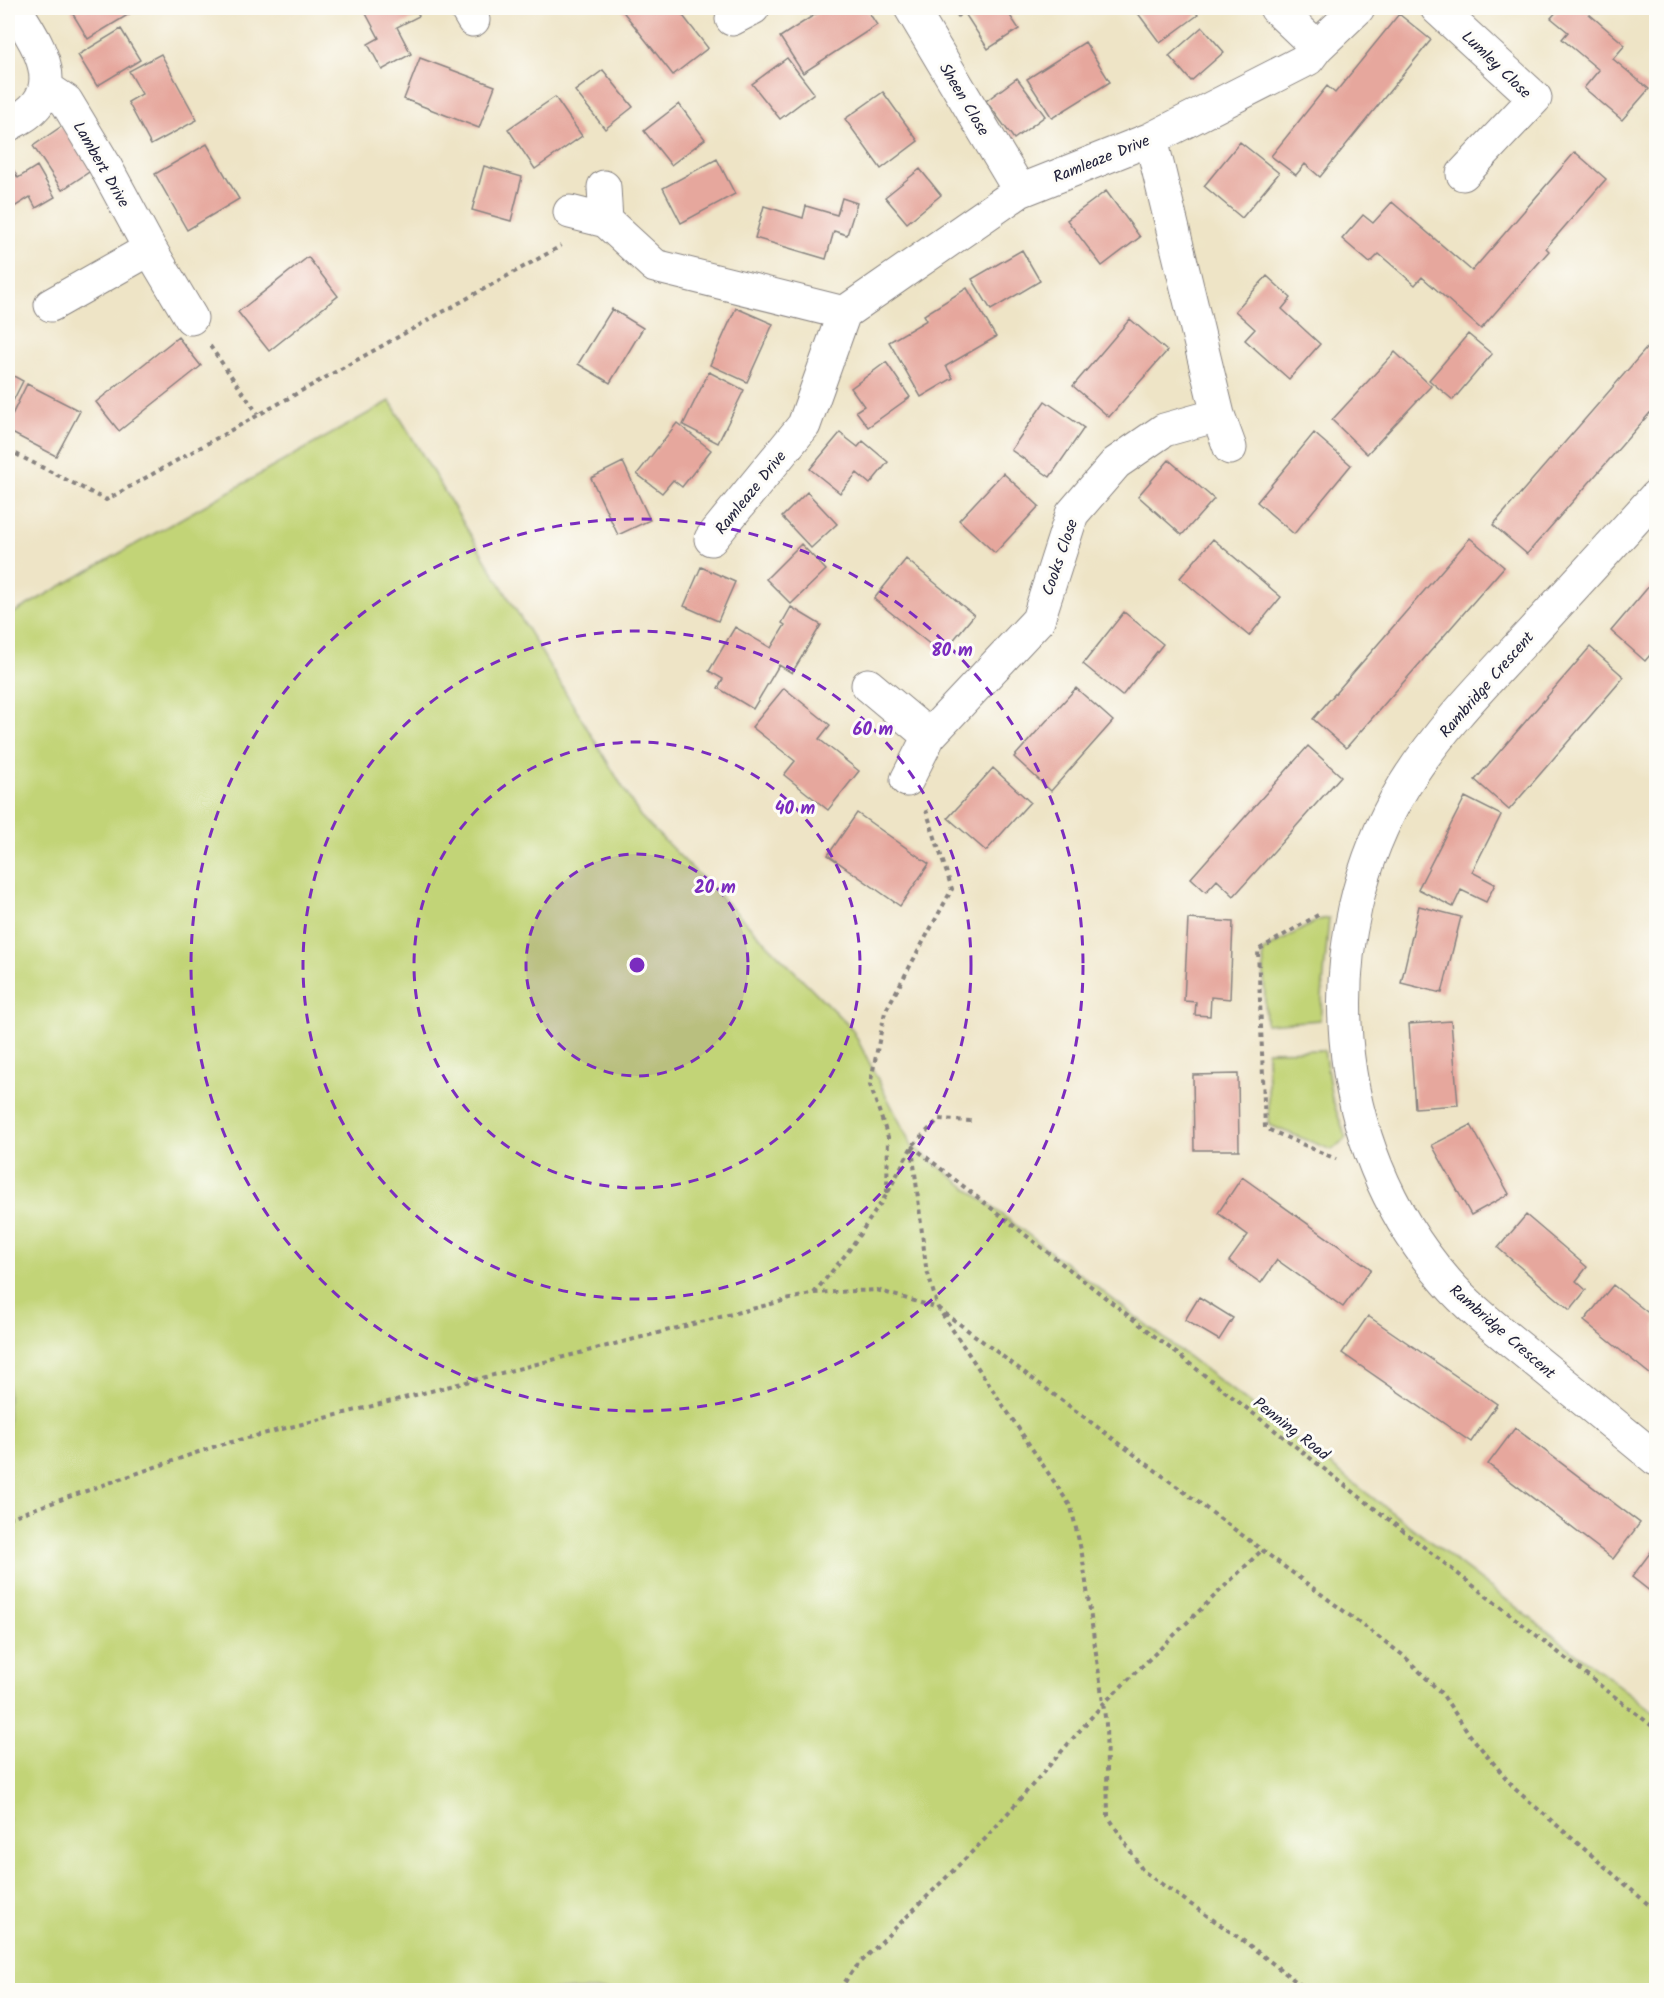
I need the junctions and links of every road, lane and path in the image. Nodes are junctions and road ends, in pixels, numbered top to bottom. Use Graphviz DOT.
graph roads {
  1 [pos="15,8"];
  2 [pos="911,8"];
  3 [pos="1276,8"];
  4 [pos="1358,8"];
  5 [pos="1437,8"];
  6 [pos="1317,47"];
  7 [pos="45,87"];
  8 [pos="8,125"];
  9 [pos="1151,139"];
  10 [pos="1463,174"];
  11 [pos="604,187"];
  12 [pos="1020,191"];
  13 [pos="570,212"];
  14 [pos="606,221"];
  15 [pos="150,249"];
  16 [pos="51,305"];
  17 [pos="844,313"];
  18 [pos="190,318"];
  19 [pos="258,414"];
  20 [pos="1218,415"];
  21 [pos="1230,448"];
  22 [pos="8,450"];
  23 [pos="1656,496"];
  24 [pos="711,539"];
  25 [pos="868,685"];
  26 [pos="929,736"];
  27 [pos="910,775"];
  28 [pos="1354,911"];
  29 [pos="971,1122"];
  30 [pos="912,1146"];
  31 [pos="1337,1159"];
  32 [pos="887,1194"];
  33 [pos="814,1293"];
  34 [pos="938,1308"];
  35 [pos="1656,1459"];
  36 [pos="8,1518"];
  37 [pos="1262,1550"];
  38 [pos="1103,1704"];
  39 [pos="1656,1729"];
  40 [pos="1656,1911"];
  41 [pos="840,1990"];
  42 [pos="1307,1990"];
  1 -- 7 [label="street"];
  2 -- 12 [label="street, Sheen Close"];
  3 -- 6 [label="street"];
  4 -- 6 [label="street, Ramleaze Drive"];
  5 -- 10 [label="street, Lumley Close"];
  6 -- 9 [label="street, Ramleaze Drive"];
  7 -- 8 [label="street"];
  7 -- 15 [label="street, Lambert Drive"];
  9 -- 12 [label="street, Ramleaze Drive"];
  9 -- 20 [label="street"];
  11 -- 14 [label="street"];
  12 -- 17 [label="street, Ramleaze Drive"];
  13 -- 14 [label="street"];
  14 -- 17 [label="street"];
  14 -- 19 [label="path"];
  15 -- 16 [label="street"];
  15 -- 18 [label="street, Lambert Drive"];
  17 -- 24 [label="street, Ramleaze Drive"];
  18 -- 19 [label="path"];
  19 -- 22 [label="path"];
  20 -- 21 [label="street"];
  20 -- 26 [label="street, Cooks Close"];
  23 -- 28 [label="street, Rambridge Crescent"];
  25 -- 26 [label="street"];
  26 -- 27 [label="street, Cooks Close"];
  27 -- 32 [label="path"];
  28 -- 31 [label="path"];
  28 -- 35 [label="street, Rambridge Crescent"];
  29 -- 30 [label="path"];
  30 -- 32 [label="path"];
  30 -- 34 [label="path"];
  30 -- 39 [label="path, Penning Road"];
  32 -- 33 [label="path"];
  33 -- 34 [label="path"];
  33 -- 36 [label="path"];
  34 -- 37 [label="path"];
  34 -- 38 [label="path"];
  37 -- 38 [label="path"];
  37 -- 40 [label="path"];
  38 -- 41 [label="path"];
  38 -- 42 [label="path"];
}
